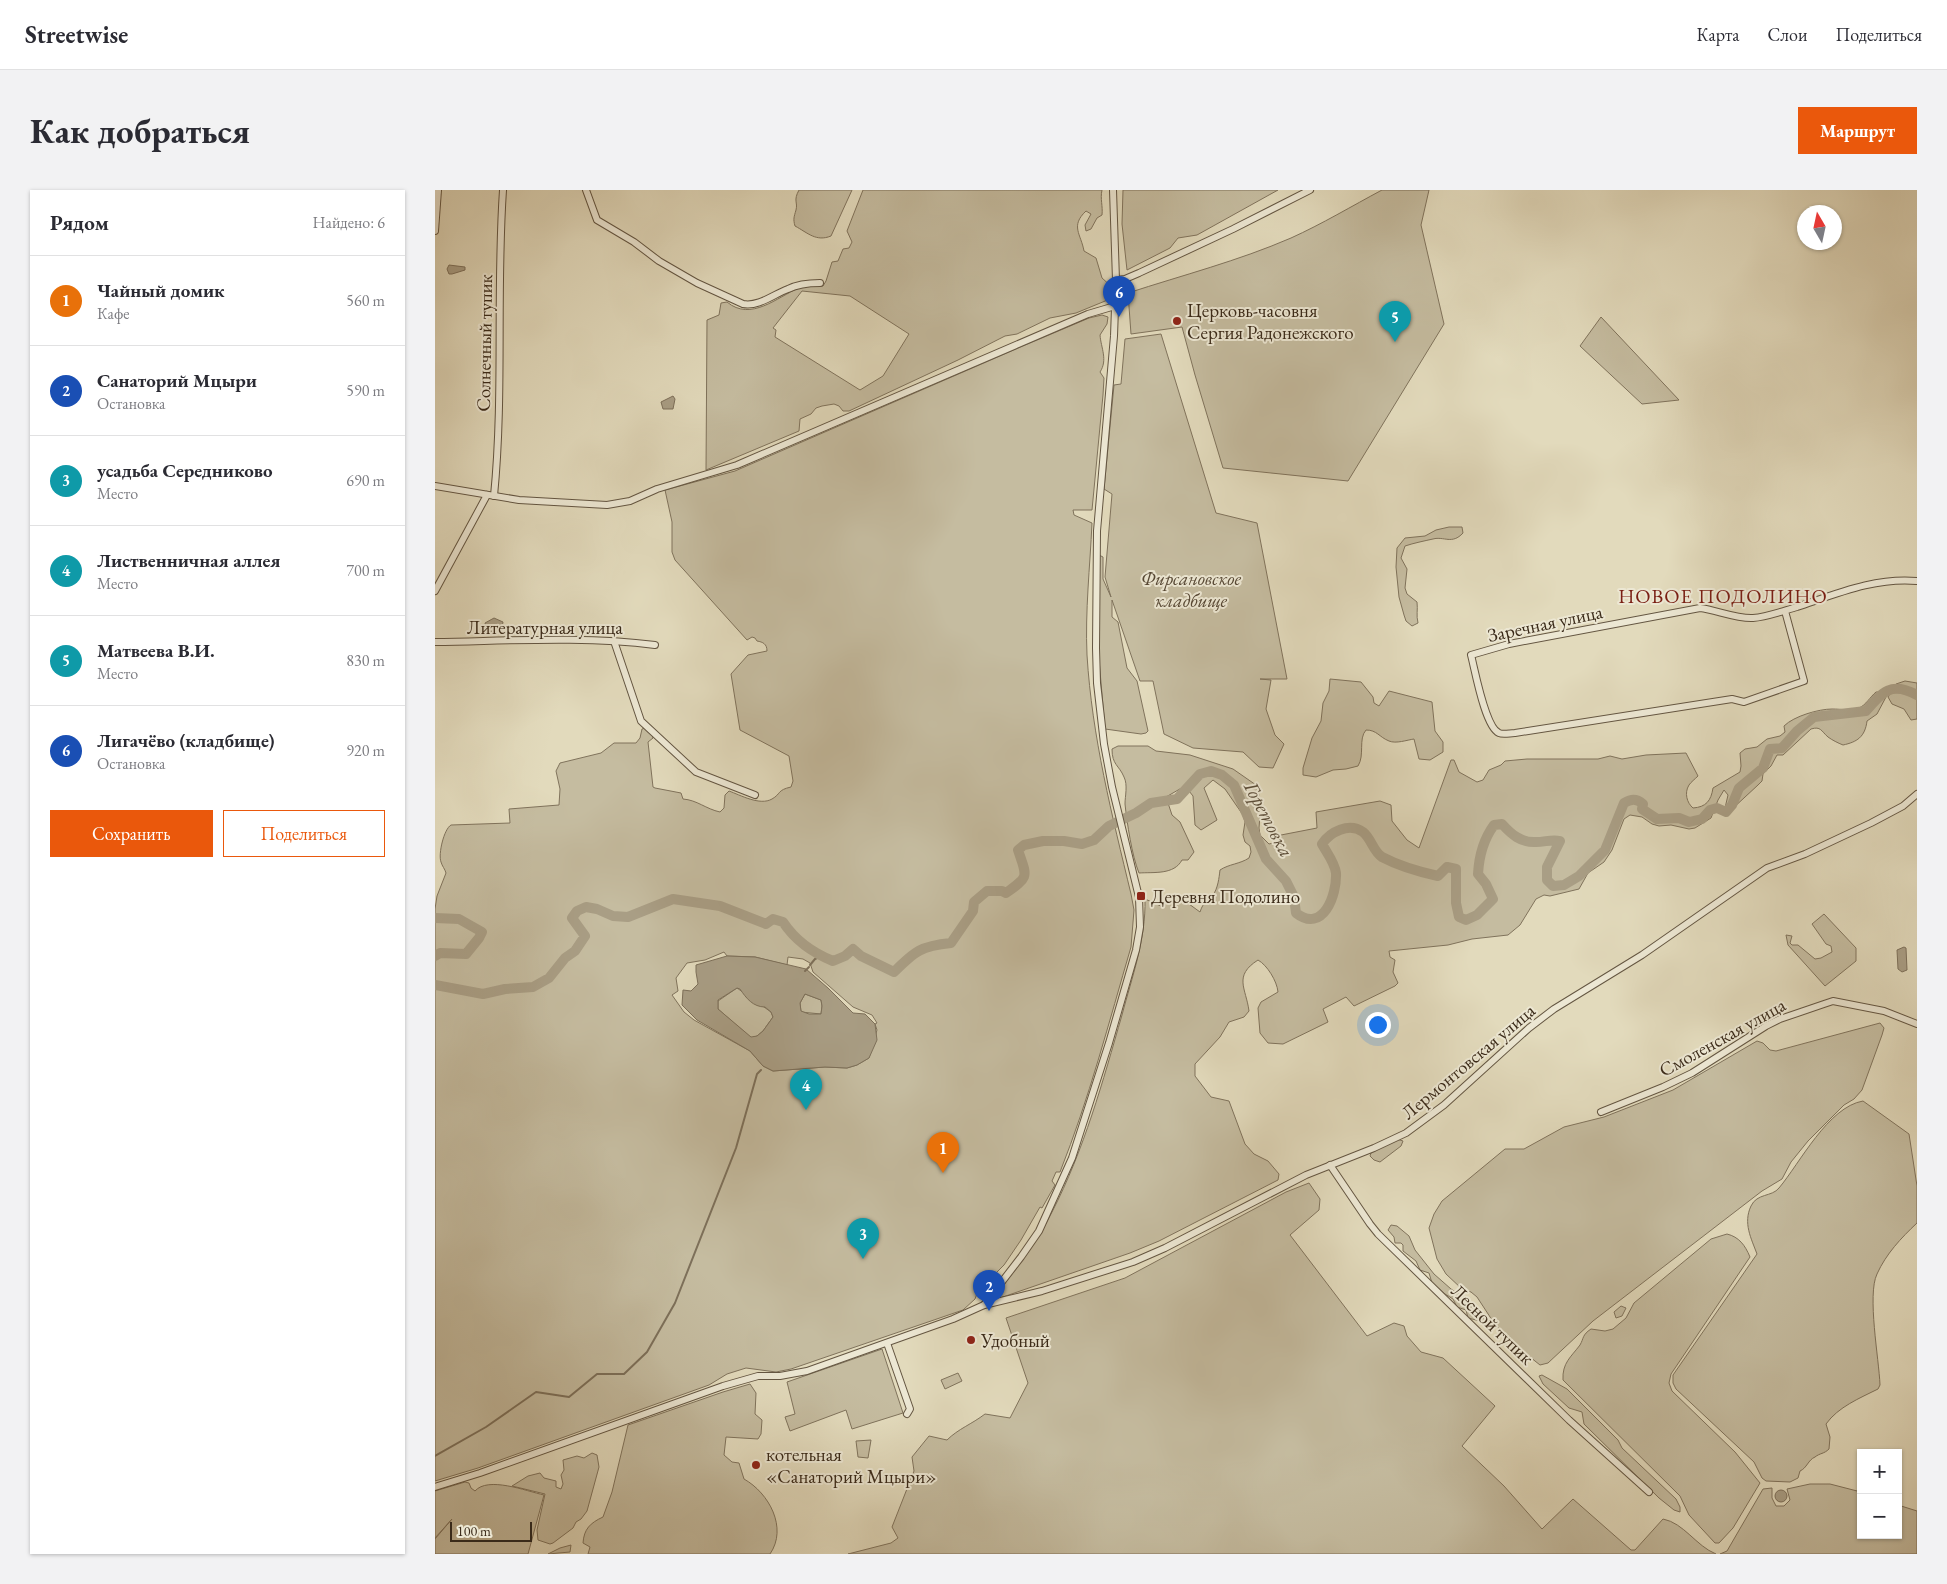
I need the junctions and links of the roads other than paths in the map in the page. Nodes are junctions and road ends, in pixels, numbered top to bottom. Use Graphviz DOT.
graph roads {
  1 [pos="438,190"];
  2 [pos="503,190"];
  3 [pos="586,190"];
  4 [pos="1113,190"];
  5 [pos="1310,190"];
  6 [pos="435,231"];
  7 [pos="1116,280"];
  8 [pos="820,283"];
  9 [pos="1115,306"];
  10 [pos="435,486"];
  11 [pos="491,496"];
  12 [pos="1917,581"];
  13 [pos="435,590"];
  14 [pos="1785,611"];
  15 [pos="614,641"];
  16 [pos="435,642"];
  17 [pos="655,645"];
  18 [pos="1917,794"];
  19 [pos="755,795"];
  20 [pos="1917,1024"];
  21 [pos="1601,1112"];
  22 [pos="1330,1165"];
  23 [pos="984,1305"];
  24 [pos="887,1343"];
  25 [pos="907,1414"];
  26 [pos="435,1487"];
  27 [pos="1649,1492"];
  1 -- 6 [label="street"];
  2 -- 11 [label="street, Солнечный тупик"];
  3 -- 8 [label="street"];
  4 -- 7 [label="street"];
  5 -- 7 [label="street"];
  7 -- 9 [label="street"];
  9 -- 11 [label="street"];
  9 -- 23 [label="street"];
  10 -- 11 [label="street"];
  11 -- 13 [label="street"];
  12 -- 14 [label="street, Заречная улица"];
  14 -- 14 [label="street, Заречная улица"];
  15 -- 16 [label="street, Литературная улица"];
  15 -- 17 [label="street, Литературная улица"];
  15 -- 19 [label="street"];
  18 -- 22 [label="street, Лермонтовская улица"];
  20 -- 21 [label="street, Смоленская улица"];
  22 -- 23 [label="street, Лермонтовская улица"];
  22 -- 27 [label="street, Лесной тупик"];
  23 -- 24 [label="street, Лермонтовская улица"];
  24 -- 25 [label="street"];
  24 -- 26 [label="street, Лермонтовская улица"];
}
